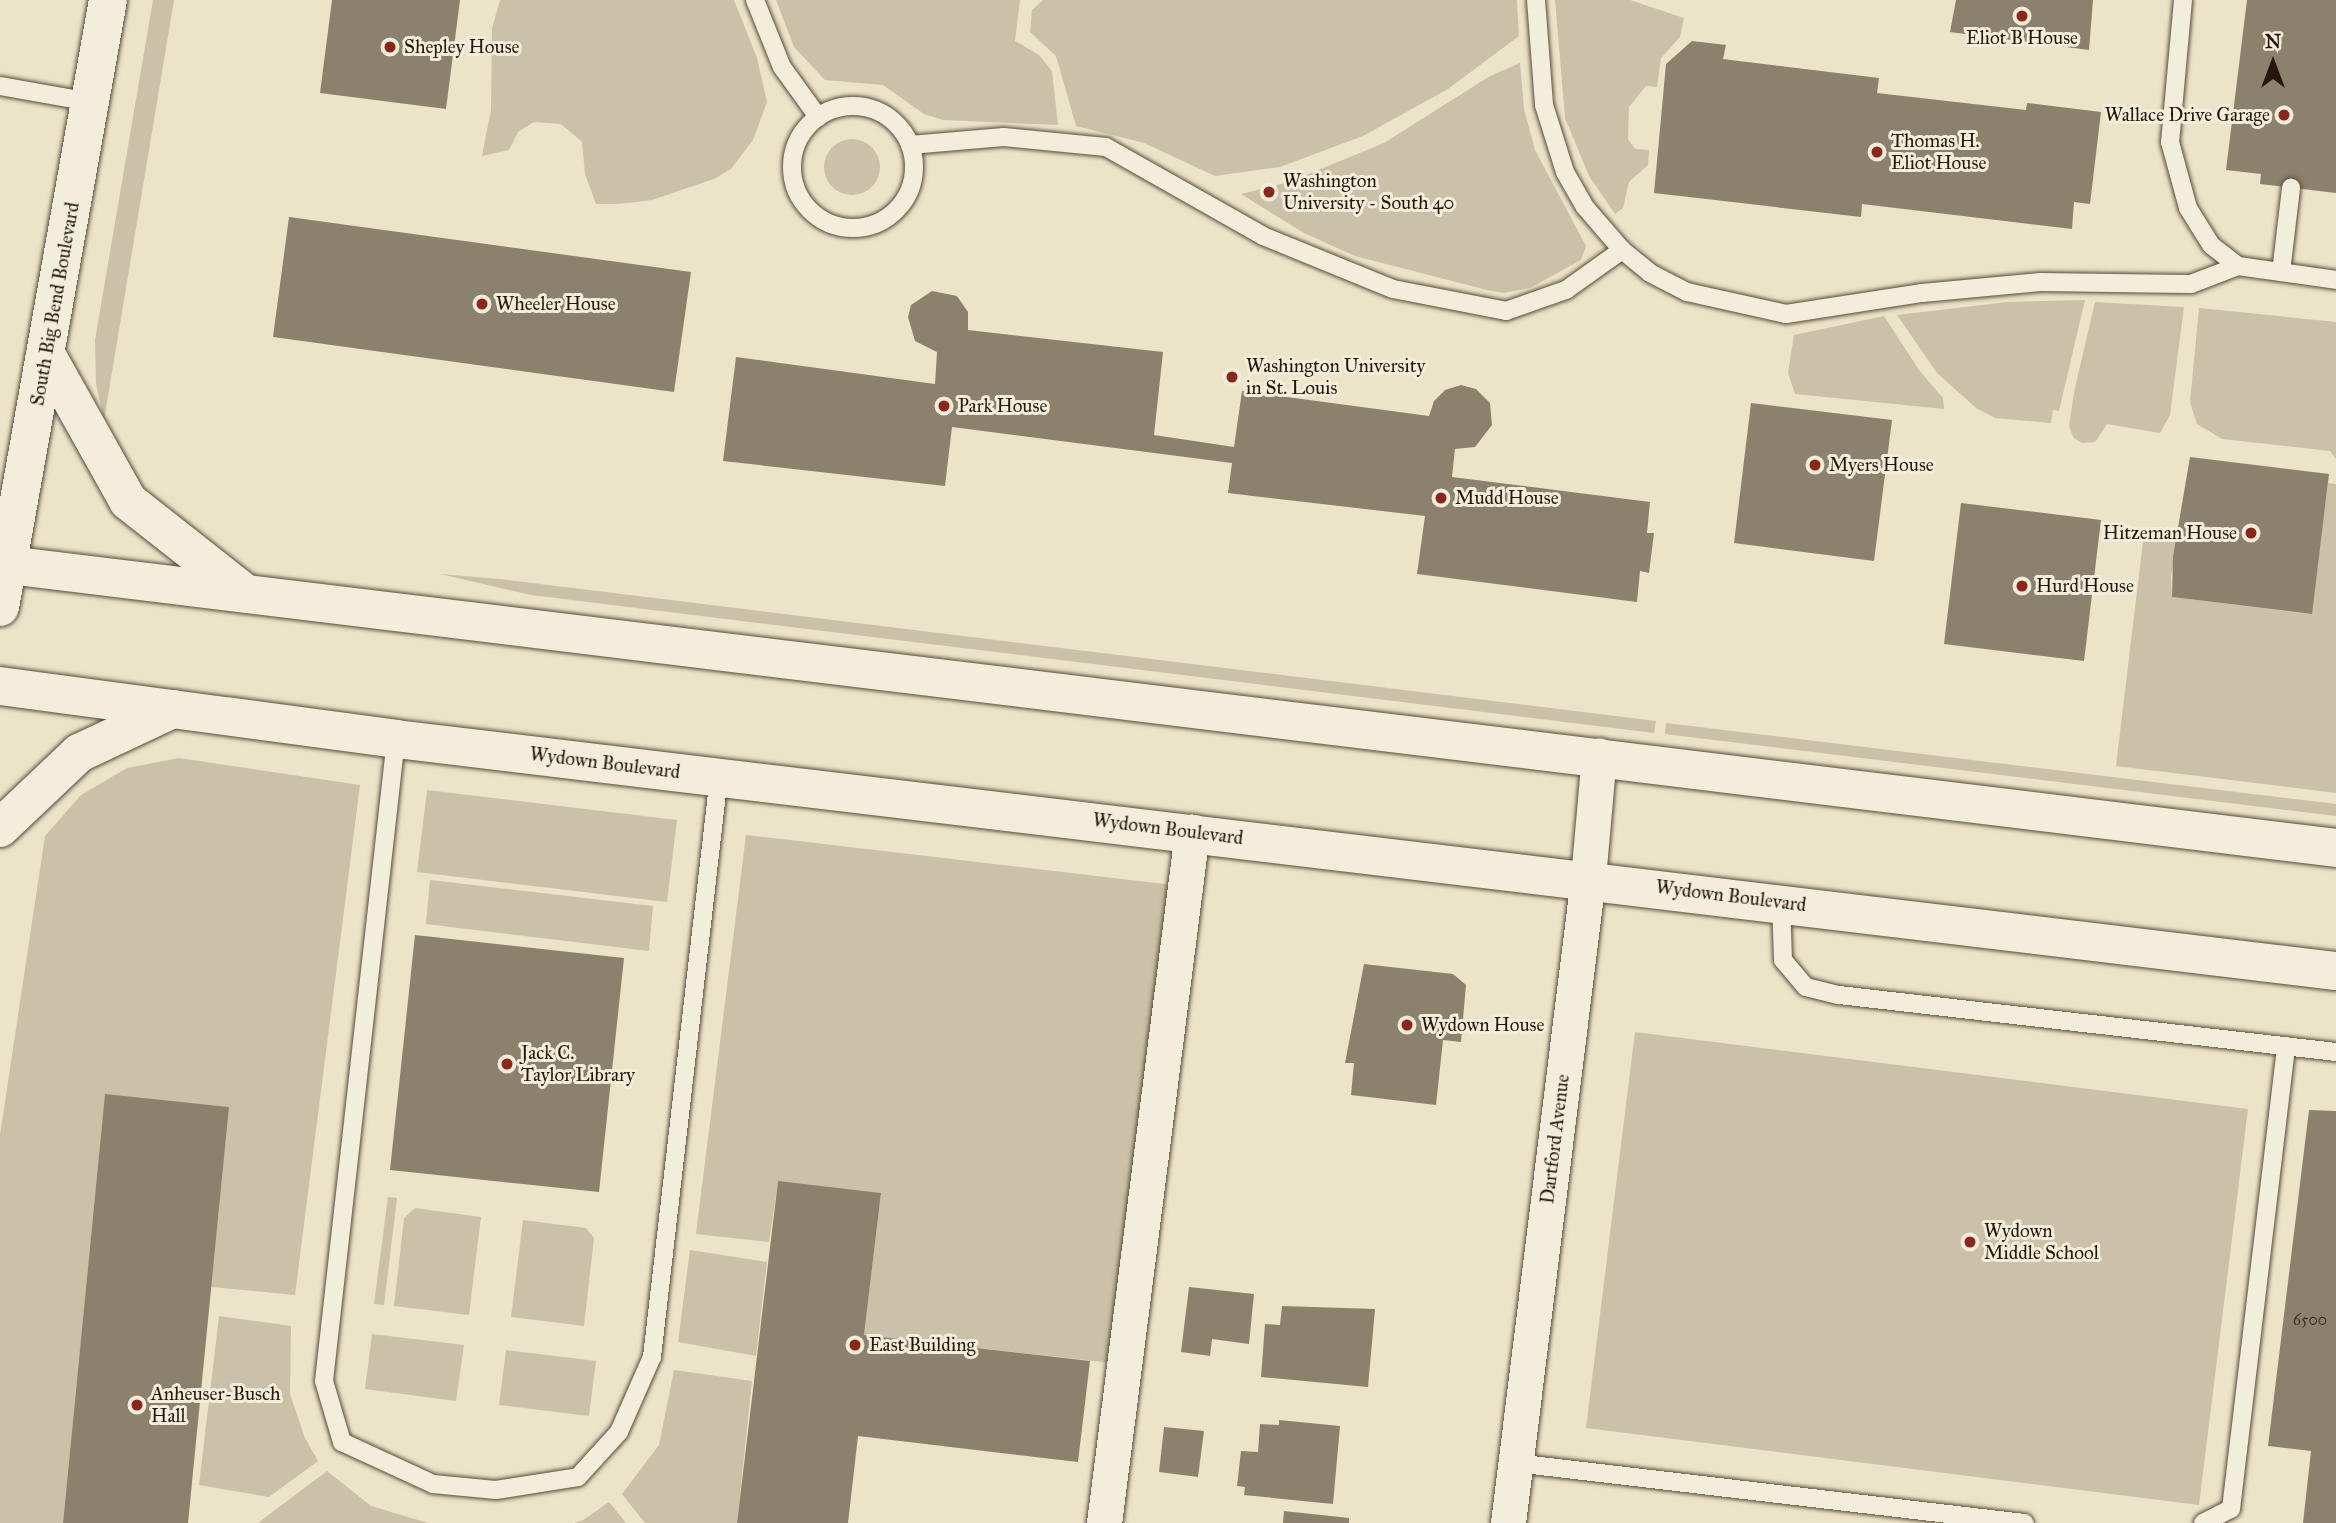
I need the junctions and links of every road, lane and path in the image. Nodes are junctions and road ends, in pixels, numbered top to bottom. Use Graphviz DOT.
graph roads {
  1 [pos="108,0"];
  2 [pos="754,0"];
  3 [pos="1535,0"];
  4 [pos="2183,0"];
  5 [pos="0,86"];
  6 [pos="91,102"];
  7 [pos="818,117"];
  8 [pos="910,145"];
  9 [pos="2291,188"];
  10 [pos="1622,250"];
  11 [pos="2238,266"];
  12 [pos="2281,272"];
  13 [pos="2336,279"];
  14 [pos="46,354"];
  15 [pos="4,564"];
  16 [pos="246,593"];
  17 [pos="0,607"];
  18 [pos="0,685"];
  19 [pos="173,709"];
  20 [pos="396,739"];
  21 [pos="1599,755"];
  22 [pos="719,776"];
  23 [pos="0,828"];
  24 [pos="1192,832"];
  25 [pos="2336,848"];
  26 [pos="1588,878"];
  27 [pos="1781,902"];
  28 [pos="2336,971"];
  29 [pos="2286,1046"];
  30 [pos="2336,1052"];
  31 [pos="1515,1463"];
  32 [pos="1104,1523"];
  33 [pos="1507,1523"];
  34 [pos="2024,1523"];
  35 [pos="2203,1523"];
  1 -- 6 [label="street, South Big Bend Boulevard"];
  2 -- 7 [label="lane"];
  3 -- 10 [label="lane"];
  4 -- 11 [label="lane"];
  5 -- 6 [label="lane"];
  6 -- 14 [label="street, South Big Bend Boulevard"];
  7 -- 8 [label="lane"];
  7 -- 8 [label="lane"];
  8 -- 10 [label="lane"];
  9 -- 12 [label="lane"];
  10 -- 11 [label="lane"];
  11 -- 12 [label="lane"];
  12 -- 13 [label="lane"];
  14 -- 15 [label="street, South Big Bend Boulevard"];
  14 -- 16 [label="street"];
  15 -- 16 [label="street"];
  15 -- 17 [label="street, South Big Bend Boulevard"];
  16 -- 21 [label="street"];
  18 -- 19 [label="street, Wydown Boulevard"];
  19 -- 20 [label="street, Wydown Boulevard"];
  19 -- 23 [label="street"];
  20 -- 22 [label="street, Wydown Boulevard"];
  20 -- 22 [label="lane"];
  21 -- 25 [label="street"];
  21 -- 26 [label="street, Dartford Avenue"];
  22 -- 24 [label="street, Wydown Boulevard"];
  24 -- 26 [label="street, Wydown Boulevard"];
  24 -- 32 [label="street"];
  26 -- 27 [label="street, Wydown Boulevard"];
  26 -- 31 [label="street, Dartford Avenue"];
  27 -- 28 [label="street, Wydown Boulevard"];
  27 -- 29 [label="lane"];
  29 -- 30 [label="lane"];
  29 -- 35 [label="lane"];
  31 -- 33 [label="street, Dartford Avenue"];
  31 -- 34 [label="lane"];
}
